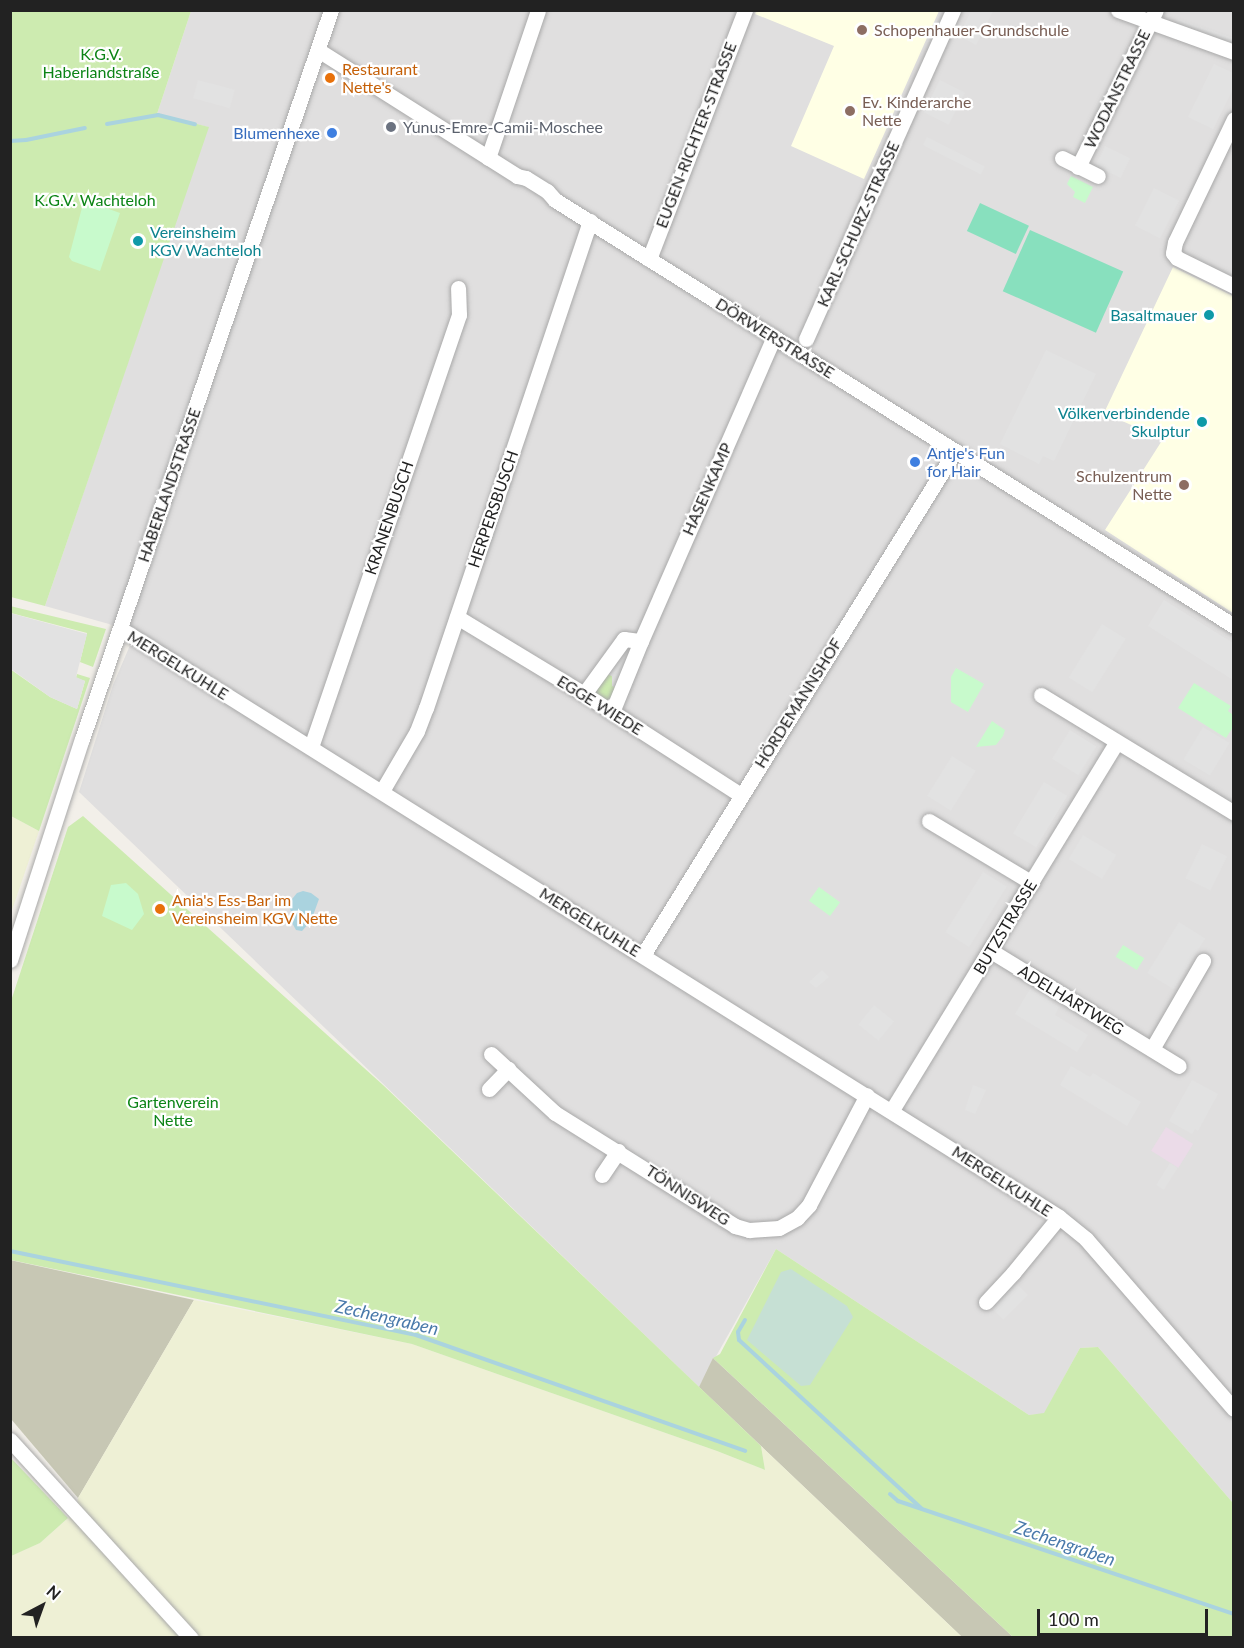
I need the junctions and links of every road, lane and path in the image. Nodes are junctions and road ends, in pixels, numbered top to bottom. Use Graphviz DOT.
graph roads {
  1 [pos="331,10"];
  2 [pos="538,10"];
  3 [pos="745,10"];
  4 [pos="953,10"];
  5 [pos="1118,10"];
  6 [pos="1153,16"];
  7 [pos="318,50"];
  8 [pos="1233,52"];
  9 [pos="1233,119"];
  10 [pos="488,158"];
  11 [pos="1062,159"];
  12 [pos="1078,166"];
  13 [pos="1098,176"];
  14 [pos="590,221"];
  15 [pos="649,259"];
  16 [pos="1233,286"];
  17 [pos="458,288"];
  18 [pos="774,337"];
  19 [pos="806,339"];
  20 [pos="955,451"];
  21 [pos="457,617"];
  22 [pos="1233,626"];
  23 [pos="121,629"];
  24 [pos="640,641"];
  25 [pos="584,694"];
  26 [pos="1041,694"];
  27 [pos="612,712"];
  28 [pos="1117,742"];
  29 [pos="311,747"];
  30 [pos="382,791"];
  31 [pos="741,795"];
  32 [pos="1233,813"];
  33 [pos="929,821"];
  34 [pos="1032,883"];
  35 [pos="991,951"];
  36 [pos="643,955"];
  37 [pos="10,960"];
  38 [pos="1203,961"];
  39 [pos="1152,1049"];
  40 [pos="491,1054"];
  41 [pos="1179,1066"];
  42 [pos="507,1069"];
  43 [pos="489,1089"];
  44 [pos="867,1095"];
  45 [pos="892,1110"];
  46 [pos="618,1151"];
  47 [pos="602,1175"];
  48 [pos="1059,1217"];
  49 [pos="986,1302"];
  50 [pos="1233,1409"];
  51 [pos="10,1440"];
  52 [pos="191,1638"];
  1 -- 7 [label="street, HABERLANDSTRASSE"];
  2 -- 10 [label="street"];
  3 -- 15 [label="street, EUGEN-RICHTER-STRASSE"];
  4 -- 19 [label="street, KARL-SCHURZ-STRASSE"];
  5 -- 6 [label="street"];
  6 -- 8 [label="street"];
  6 -- 12 [label="street, WODANSTRASSE"];
  7 -- 10 [label="street, DÖRWERSTRASSE"];
  7 -- 23 [label="street, HABERLANDSTRASSE"];
  9 -- 16 [label="street"];
  10 -- 14 [label="street, DÖRWERSTRASSE"];
  11 -- 12 [label="street, WODANSTRASSE"];
  12 -- 13 [label="street, WODANSTRASSE"];
  14 -- 15 [label="street, DÖRWERSTRASSE"];
  14 -- 21 [label="street, HERPERSBUSCH"];
  15 -- 18 [label="street, DÖRWERSTRASSE"];
  17 -- 29 [label="street, KRANENBUSCH"];
  18 -- 20 [label="street, DÖRWERSTRASSE"];
  18 -- 24 [label="street, HASENKAMP"];
  20 -- 22 [label="street, DÖRWERSTRASSE"];
  20 -- 31 [label="street, HÖRDEMANNSHOF"];
  21 -- 25 [label="street, EGGE WIEDE"];
  21 -- 30 [label="street, HERPERSBUSCH"];
  23 -- 29 [label="street, MERGELKUHLE"];
  23 -- 37 [label="street, HABERLANDSTRASSE"];
  24 -- 25 [label="street"];
  24 -- 27 [label="street, HASENKAMP"];
  25 -- 27 [label="street, EGGE WIEDE"];
  26 -- 28 [label="street"];
  27 -- 31 [label="street, EGGE WIEDE"];
  28 -- 32 [label="street"];
  28 -- 34 [label="street, BUTZSTRASSE"];
  29 -- 30 [label="street, MERGELKUHLE"];
  30 -- 36 [label="street, MERGELKUHLE"];
  31 -- 36 [label="street, HÖRDEMANNSHOF"];
  33 -- 34 [label="street"];
  34 -- 35 [label="street, BUTZSTRASSE"];
  35 -- 39 [label="street, ADELHARTWEG"];
  35 -- 45 [label="street, BUTZSTRASSE"];
  36 -- 44 [label="street, MERGELKUHLE"];
  38 -- 39 [label="street"];
  39 -- 41 [label="street, ADELHARTWEG"];
  40 -- 42 [label="street, TÖNNISWEG"];
  42 -- 43 [label="street"];
  42 -- 46 [label="street, TÖNNISWEG"];
  44 -- 45 [label="street, MERGELKUHLE"];
  44 -- 46 [label="street, TÖNNISWEG"];
  45 -- 48 [label="street, MERGELKUHLE"];
  46 -- 47 [label="street"];
  48 -- 49 [label="street, MERGELKUHLE"];
  48 -- 50 [label="street, MERGELKUHLE"];
  51 -- 52 [label="street"];
}
